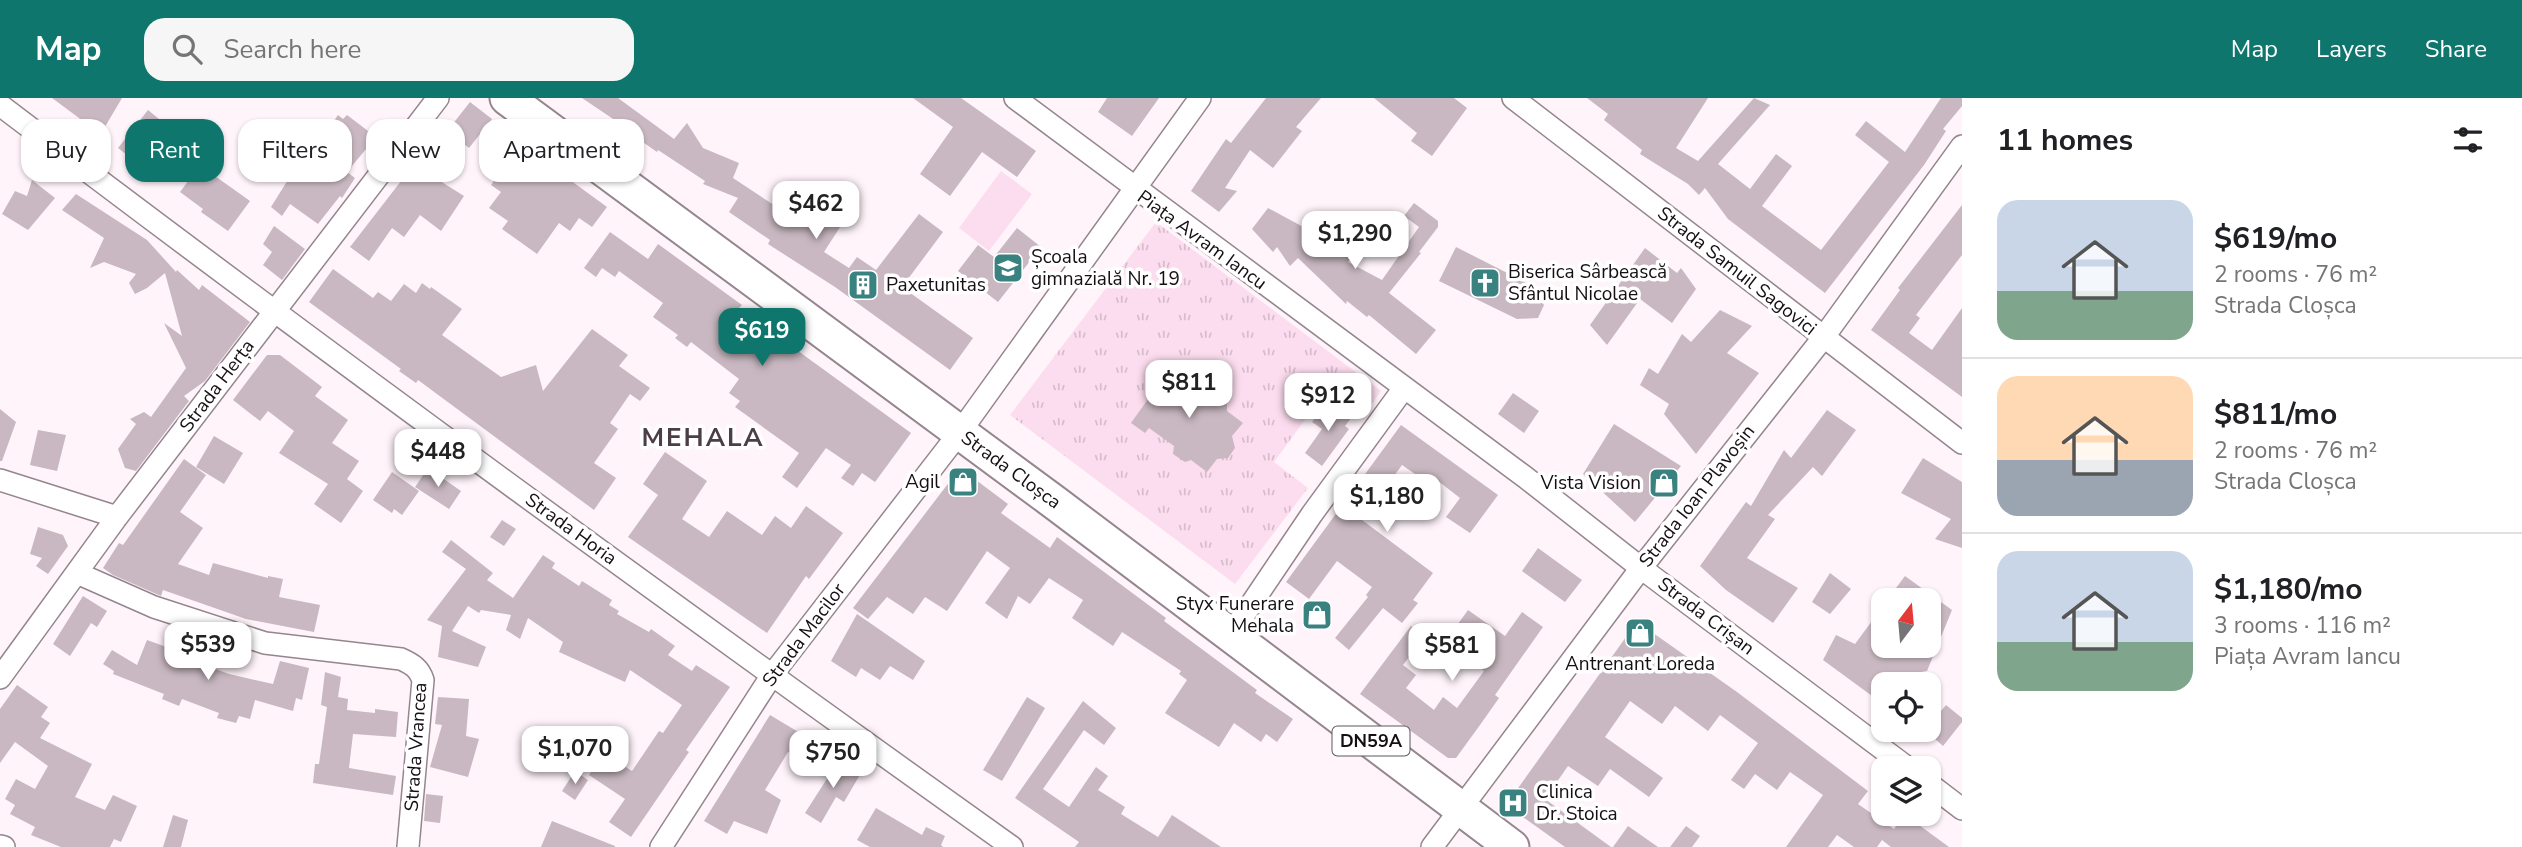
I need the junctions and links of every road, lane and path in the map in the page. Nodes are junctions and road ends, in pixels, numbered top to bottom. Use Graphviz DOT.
graph roads {
  1 [pos="438,98"];
  2 [pos="507,98"];
  3 [pos="1015,98"];
  4 [pos="1200,98"];
  5 [pos="1513,98"];
  6 [pos="0,104"];
  7 [pos="1962,146"];
  8 [pos="1135,187"];
  9 [pos="273,312"];
  10 [pos="1823,338"];
  11 [pos="1404,388"];
  12 [pos="960,432"];
  13 [pos="1962,443"];
  14 [pos="0,480"];
  15 [pos="117,517"];
  16 [pos="1641,568"];
  17 [pos="77,573"];
  18 [pos="1231,634"];
  19 [pos="772,676"];
  20 [pos="0,678"];
  21 [pos="1892,756"];
  22 [pos="1941,793"];
  23 [pos="1461,809"];
  24 [pos="1962,809"];
  25 [pos="408,847"];
  26 [pos="661,847"];
  27 [pos="1012,847"];
  28 [pos="1432,847"];
  29 [pos="1512,847"];
  1 -- 9 [label="street, Strada Herța"];
  2 -- 12 [label="main road, Strada Cloșca / DN59A"];
  3 -- 8 [label="street"];
  4 -- 8 [label="street"];
  5 -- 10 [label="street, Strada Samuil Sagovici"];
  6 -- 9 [label="street, Strada Horia"];
  7 -- 10 [label="street, Strada Ioan Plavoșin"];
  8 -- 11 [label="street, Piața Avram Iancu"];
  8 -- 12 [label="street, Piața Avram Iancu"];
  9 -- 15 [label="street, Strada Herța"];
  9 -- 19 [label="street, Strada Horia"];
  10 -- 13 [label="street, Strada Samuil Sagovici"];
  10 -- 16 [label="street, Strada Ioan Plavoșin"];
  11 -- 16 [label="street, Strada Crișan"];
  11 -- 18 [label="street"];
  12 -- 18 [label="main road, Strada Cloșca / DN59A"];
  12 -- 19 [label="street, Strada Macilor"];
  14 -- 15 [label="street"];
  15 -- 17 [label="street, Strada Herța"];
  16 -- 21 [label="street, Strada Crișan"];
  16 -- 23 [label="street, Strada Ioan Plavoșin"];
  17 -- 20 [label="street, Strada Herța"];
  17 -- 25 [label="street, Strada Vrancea"];
  18 -- 23 [label="main road, Strada Cloșca / DN59A"];
  19 -- 26 [label="street, Strada Macilor"];
  19 -- 27 [label="street, Strada Horia"];
  22 -- 24 [label="street"];
  23 -- 28 [label="street, Strada Ioan Plavoșin"];
  23 -- 29 [label="main road, Strada Cloșca / DN59A"];
}
